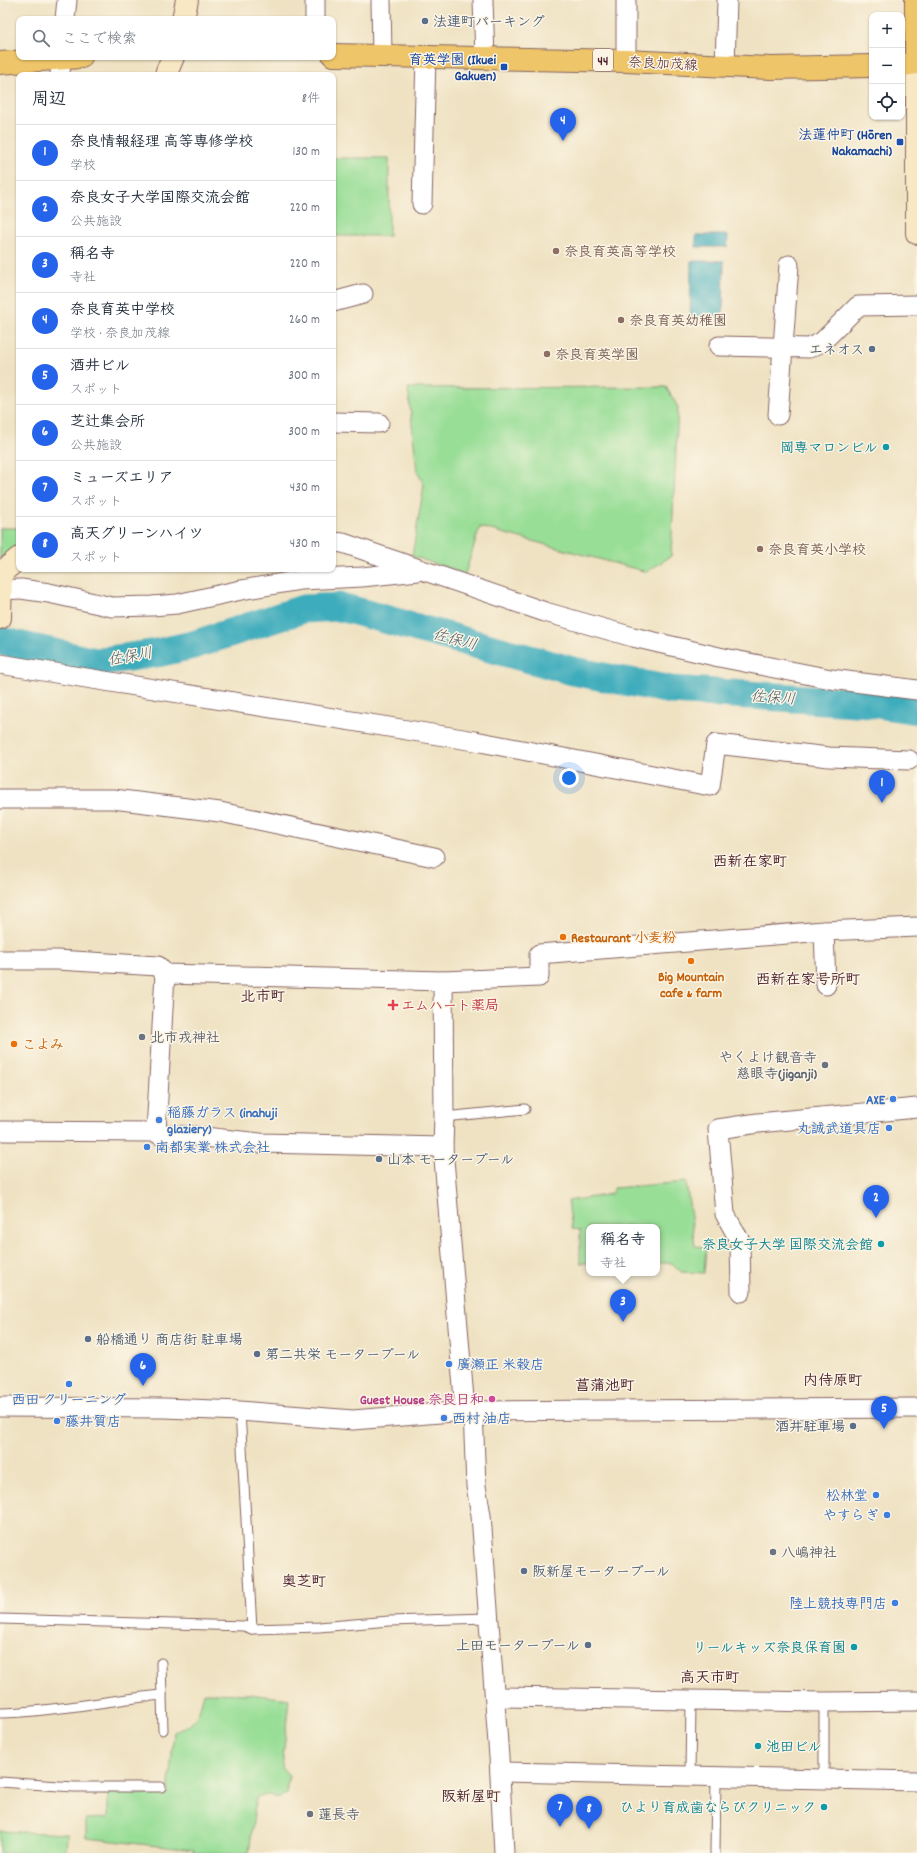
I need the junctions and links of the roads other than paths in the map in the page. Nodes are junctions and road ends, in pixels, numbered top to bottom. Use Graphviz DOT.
graph roads {
  1 [pos="67,0"];
  2 [pos="187,0"];
  3 [pos="315,0"];
  4 [pos="381,0"];
  5 [pos="483,0"];
  6 [pos="626,0"];
  7 [pos="727,0"];
  8 [pos="916,0"];
  9 [pos="65,16"];
  10 [pos="183,16"];
  11 [pos="315,16"];
  12 [pos="336,55"];
  13 [pos="382,56"];
  14 [pos="426,57"];
  15 [pos="485,58"];
  16 [pos="172,60"];
  17 [pos="626,61"];
  18 [pos="66,62"];
  19 [pos="0,63"];
  20 [pos="912,64"];
  21 [pos="725,66"];
  22 [pos="869,66"];
  23 [pos="166,72"];
  24 [pos="422,204"];
  25 [pos="917,233"];
  26 [pos="789,265"];
  27 [pos="363,294"];
  28 [pos="336,301"];
  29 [pos="917,305"];
  30 [pos="719,346"];
  31 [pos="782,346"];
  32 [pos="778,415"];
  33 [pos="336,422"];
  34 [pos="379,423"];
  35 [pos="336,542"];
  36 [pos="16,562"];
  37 [pos="424,570"];
  38 [pos="1,581"];
  39 [pos="0,618"];
  40 [pos="0,664"];
  41 [pos="917,690"];
  42 [pos="909,760"];
  43 [pos="0,799"];
  44 [pos="434,857"];
  45 [pos="917,927"];
  46 [pos="824,931"];
  47 [pos="0,960"];
  48 [pos="165,974"];
  49 [pos="443,981"];
  50 [pos="826,985"];
  51 [pos="917,1108"];
  52 [pos="526,1109"];
  53 [pos="444,1117"];
  54 [pos="0,1131"];
  55 [pos="156,1132"];
  56 [pos="443,1147"];
  57 [pos="741,1292"];
  58 [pos="0,1406"];
  59 [pos="917,1408"];
  60 [pos="240,1411"];
  61 [pos="469,1411"];
  62 [pos="488,1618"];
  63 [pos="0,1619"];
  64 [pos="252,1629"];
  65 [pos="161,1663"];
  66 [pos="162,1695"];
  67 [pos="495,1697"];
  68 [pos="691,1701"];
  69 [pos="917,1701"];
  70 [pos="824,1702"];
  71 [pos="0,1713"];
  72 [pos="163,1730"];
  73 [pos="500,1772"];
  74 [pos="690,1776"];
  75 [pos="716,1776"];
  76 [pos="824,1778"];
  77 [pos="917,1781"];
  78 [pos="0,1782"];
  79 [pos="161,1787"];
  80 [pos="504,1853"];
  81 [pos="715,1853"];
  1 -- 9 [label="street"];
  2 -- 10 [label="street"];
  3 -- 11 [label="street"];
  4 -- 13 [label="street"];
  5 -- 15 [label="street"];
  6 -- 17 [label="street"];
  7 -- 21 [label="street"];
  8 -- 20 [label="main road"];
  12 -- 13 [label="main road, 奈良加茂線 / 44"];
  13 -- 14 [label="main road, 奈良加茂線 / 44"];
  14 -- 15 [label="main road, 奈良加茂線 / 44"];
  14 -- 24 [label="street"];
  15 -- 17 [label="main road, 奈良加茂線 / 44"];
  16 -- 23 [label="street"];
  17 -- 21 [label="main road, 奈良加茂線 / 44"];
  18 -- 19 [label="main road"];
  20 -- 25 [label="street"];
  21 -- 22 [label="main road, 奈良加茂線 / 44"];
  26 -- 31 [label="street"];
  27 -- 28 [label="street"];
  29 -- 31 [label="street"];
  30 -- 31 [label="street"];
  31 -- 32 [label="street"];
  33 -- 34 [label="street"];
  35 -- 37 [label="street"];
  36 -- 38 [label="street"];
  37 -- 38 [label="street"];
  37 -- 41 [label="street"];
  38 -- 39 [label="street"];
  40 -- 42 [label="street"];
  43 -- 44 [label="street"];
  45 -- 46 [label="street"];
  46 -- 49 [label="street"];
  46 -- 50 [label="street"];
  47 -- 48 [label="street"];
  48 -- 49 [label="street"];
  48 -- 55 [label="street"];
  49 -- 53 [label="street"];
  51 -- 57 [label="street"];
  52 -- 53 [label="lane"];
  53 -- 56 [label="street"];
  54 -- 55 [label="street"];
  55 -- 56 [label="street"];
  56 -- 61 [label="street"];
  58 -- 60 [label="street"];
  59 -- 61 [label="street"];
  60 -- 61 [label="street"];
  60 -- 64 [label="lane"];
  61 -- 62 [label="street"];
  62 -- 64 [label="lane"];
  62 -- 67 [label="street"];
  63 -- 64 [label="lane"];
  65 -- 66 [label="lane"];
  66 -- 71 [label="lane"];
  66 -- 72 [label="lane"];
  67 -- 68 [label="street"];
  67 -- 73 [label="street"];
  68 -- 70 [label="street"];
  68 -- 74 [label="lane"];
  69 -- 70 [label="street"];
  70 -- 76 [label="lane"];
  73 -- 74 [label="street"];
  73 -- 80 [label="street"];
  74 -- 75 [label="street"];
  75 -- 76 [label="street"];
  75 -- 81 [label="lane"];
  76 -- 77 [label="street"];
  78 -- 79 [label="lane"];
}
